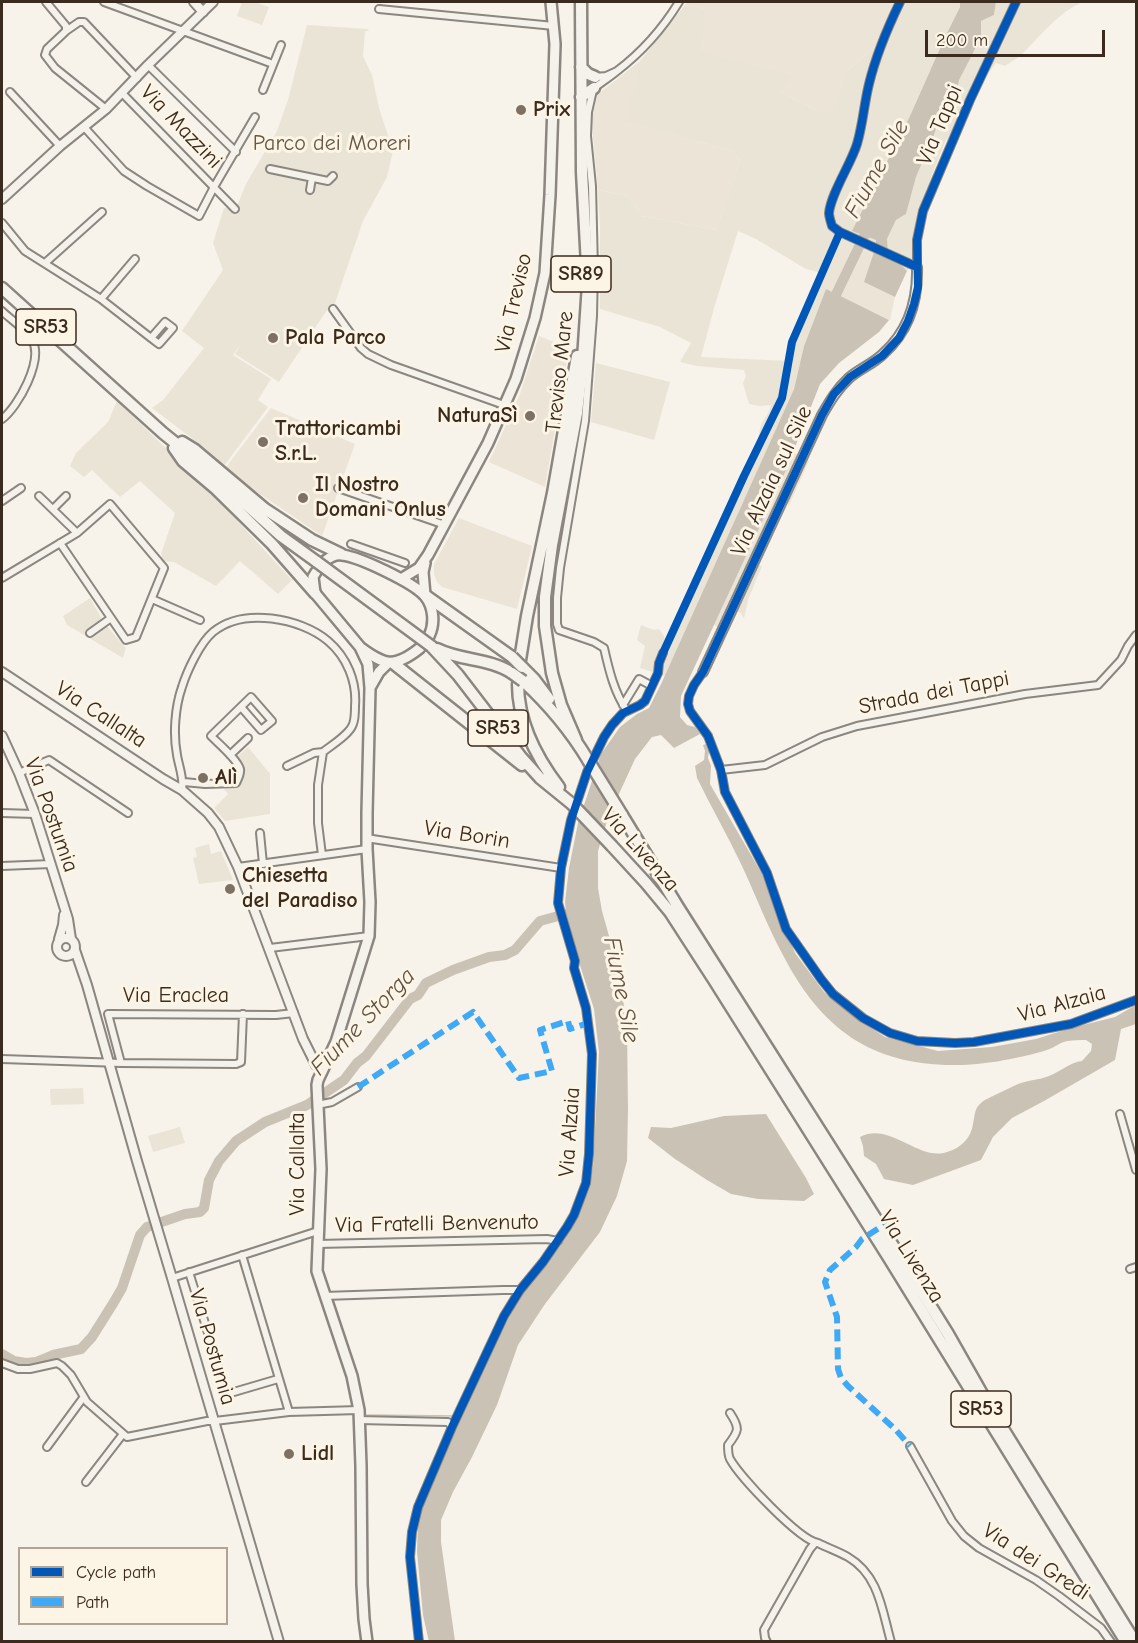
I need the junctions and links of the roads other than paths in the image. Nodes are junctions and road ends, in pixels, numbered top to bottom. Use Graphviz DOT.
graph roads {
  1 [pos="46,2"];
  2 [pos="104,2"];
  3 [pos="194,2"];
  4 [pos="213,2"];
  5 [pos="551,2"];
  6 [pos="580,2"];
  7 [pos="679,2"];
  8 [pos="900,2"];
  9 [pos="1016,2"];
  10 [pos="379,9"];
  11 [pos="203,12"];
  12 [pos="554,26"];
  13 [pos="66,31"];
  14 [pos="182,32"];
  15 [pos="280,45"];
  16 [pos="273,64"];
  17 [pos="148,65"];
  18 [pos="581,67"];
  19 [pos="617,71"];
  20 [pos="137,78"];
  21 [pos="595,82"];
  22 [pos="263,90"];
  23 [pos="10,92"];
  24 [pos="122,93"];
  25 [pos="581,97"];
  26 [pos="106,109"];
  27 [pos="255,117"];
  28 [pos="84,127"];
  29 [pos="60,146"];
  30 [pos="236,152"];
  31 [pos="270,169"];
  32 [pos="333,176"];
  33 [pos="312,178"];
  34 [pos="214,187"];
  35 [pos="310,190"];
  36 [pos="2,199"];
  37 [pos="236,209"];
  38 [pos="102,212"];
  39 [pos="2,223"];
  40 [pos="135,259"];
  41 [pos="45,263"];
  42 [pos="917,267"];
  43 [pos="2,288"];
  44 [pos="101,299"];
  45 [pos="333,309"];
  46 [pos="2,311"];
  47 [pos="151,338"];
  48 [pos="504,405"];
  49 [pos="2,419"];
  50 [pos="163,433"];
  51 [pos="21,488"];
  52 [pos="338,488"];
  53 [pos="39,496"];
  54 [pos="66,496"];
  55 [pos="2,501"];
  56 [pos="53,509"];
  57 [pos="445,525"];
  58 [pos="77,533"];
  59 [pos="60,543"];
  60 [pos="351,544"];
  61 [pos="363,549"];
  62 [pos="341,554"];
  63 [pos="428,555"];
  64 [pos="360,560"];
  65 [pos="405,563"];
  66 [pos="319,565"];
  67 [pos="2,578"];
  68 [pos="401,579"];
  69 [pos="315,593"];
  70 [pos="425,596"];
  71 [pos="152,599"];
  72 [pos="111,618"];
  73 [pos="200,620"];
  74 [pos="90,633"];
  75 [pos="1137,635"];
  76 [pos="427,643"];
  77 [pos="360,647"];
  78 [pos="663,653"];
  79 [pos="518,661"];
  80 [pos="391,663"];
  81 [pos="2,672"];
  82 [pos="703,672"];
  83 [pos="520,682"];
  84 [pos="652,686"];
  85 [pos="370,688"];
  86 [pos="241,707"];
  87 [pos="625,708"];
  88 [pos="570,728"];
  89 [pos="2,736"];
  90 [pos="248,738"];
  91 [pos="576,740"];
  92 [pos="323,752"];
  93 [pos="230,755"];
  94 [pos="287,766"];
  95 [pos="721,770"];
  96 [pos="19,773"];
  97 [pos="540,778"];
  98 [pos="183,786"];
  99 [pos="572,804"];
  100 [pos="2,813"];
  101 [pos="128,813"];
  102 [pos="35,814"];
  103 [pos="260,833"];
  104 [pos="366,838"];
  105 [pos="367,849"];
  106 [pos="322,855"];
  107 [pos="51,864"];
  108 [pos="263,864"];
  109 [pos="2,866"];
  110 [pos="238,867"];
  111 [pos="561,868"];
  112 [pos="64,907"];
  113 [pos="369,936"];
  114 [pos="60,939"];
  115 [pos="71,939"];
  116 [pos="270,948"];
  117 [pos="75,950"];
  118 [pos="67,956"];
  119 [pos="84,976"];
  120 [pos="1137,1000"];
  121 [pos="294,1013"];
  122 [pos="243,1014"];
  123 [pos="2,1059"];
  124 [pos="110,1062"];
  125 [pos="121,1063"];
  126 [pos="323,1070"];
  127 [pos="358,1088"];
  128 [pos="317,1105"];
  129 [pos="1120,1114"];
  130 [pos="1137,1170"];
  131 [pos="318,1232"];
  132 [pos="558,1241"];
  133 [pos="317,1244"];
  134 [pos="242,1255"];
  135 [pos="189,1272"];
  136 [pos="172,1278"];
  137 [pos="520,1290"];
  138 [pos="324,1296"];
  139 [pos="2,1363"];
  140 [pos="278,1378"];
  141 [pos="83,1398"];
  142 [pos="358,1410"];
  143 [pos="289,1412"];
  144 [pos="730,1413"];
  145 [pos="359,1420"];
  146 [pos="215,1422"];
  147 [pos="452,1427"];
  148 [pos="129,1436"];
  149 [pos="910,1446"];
  150 [pos="47,1447"];
  151 [pos="86,1482"];
  152 [pos="815,1544"];
  153 [pos="1130,1639"];
  154 [pos="279,1641"];
  155 [pos="367,1641"];
  156 [pos="419,1641"];
  157 [pos="767,1641"];
  158 [pos="891,1641"];
  159 [pos="1111,1641"];
  1 -- 13 [label="street"];
  2 -- 14 [label="street"];
  3 -- 11 [label="street"];
  4 -- 11 [label="street"];
  5 -- 12 [label="main road, Via Treviso"];
  6 -- 18 [label="highway, Treviso Mare / SR89"];
  6 -- 79 [label="highway, Treviso Mare / SR89"];
  7 -- 19 [label="street"];
  8 -- 42 [label="street"];
  9 -- 42 [label="street, Via Tappi"];
  10 -- 12 [label="street"];
  11 -- 14 [label="street"];
  12 -- 48 [label="main road, Via Treviso"];
  13 -- 20 [label="street"];
  13 -- 26 [label="street"];
  14 -- 16 [label="street"];
  14 -- 17 [label="street"];
  15 -- 16 [label="street"];
  16 -- 22 [label="street"];
  17 -- 20 [label="street"];
  17 -- 30 [label="street"];
  18 -- 21 [label="highway"];
  18 -- 25 [label="highway, Treviso Mare / SR89"];
  19 -- 21 [label="street"];
  19 -- 21 [label="street"];
  20 -- 24 [label="street"];
  21 -- 25 [label="highway"];
  21 -- 87 [label="street"];
  23 -- 29 [label="street"];
  24 -- 26 [label="street"];
  24 -- 34 [label="street, Via Mazzini"];
  25 -- 88 [label="highway, Treviso Mare / SR89"];
  26 -- 28 [label="street"];
  27 -- 30 [label="street"];
  28 -- 29 [label="street"];
  28 -- 34 [label="street"];
  29 -- 36 [label="street"];
  30 -- 34 [label="street"];
  31 -- 33 [label="street"];
  32 -- 33 [label="street"];
  33 -- 35 [label="street"];
  34 -- 37 [label="street, Via Mazzini"];
  38 -- 41 [label="street"];
  39 -- 41 [label="street"];
  40 -- 44 [label="street"];
  41 -- 44 [label="street"];
  42 -- 82 [label="street, Via Alzaia sul Sile"];
  43 -- 50 [label="highway, SR53"];
  44 -- 47 [label="street"];
  45 -- 48 [label="street"];
  46 -- 49 [label="street"];
  47 -- 47 [label="street"];
  48 -- 57 [label="main road, Via Treviso"];
  50 -- 62 [label="highway"];
  50 -- 66 [label="highway, SR53"];
  50 -- 69 [label="highway"];
  51 -- 55 [label="street"];
  52 -- 57 [label="street"];
  53 -- 56 [label="street"];
  54 -- 56 [label="street"];
  56 -- 58 [label="street"];
  57 -- 63 [label="main road, Via Treviso"];
  58 -- 59 [label="street"];
  58 -- 71 [label="street"];
  59 -- 67 [label="street"];
  59 -- 72 [label="street"];
  60 -- 61 [label="street"];
  61 -- 64 [label="street"];
  61 -- 65 [label="street"];
  62 -- 64 [label="main road"];
  62 -- 66 [label="main road"];
  63 -- 68 [label="main road, Via Treviso"];
  63 -- 70 [label="main road, Via Treviso"];
  64 -- 68 [label="main road"];
  66 -- 69 [label="main road"];
  66 -- 76 [label="highway, SR53, bridge"];
  68 -- 70 [label="main road"];
  69 -- 77 [label="main road"];
  70 -- 76 [label="main road, Via Treviso"];
  70 -- 79 [label="highway"];
  71 -- 72 [label="street"];
  71 -- 73 [label="street"];
  72 -- 74 [label="street"];
  75 -- 95 [label="street, Strada dei Tappi"];
  76 -- 80 [label="main road"];
  76 -- 83 [label="highway, Via Livenza / SR53, bridge"];
  76 -- 97 [label="highway, Via Livenza / SR53"];
  77 -- 80 [label="main road"];
  77 -- 85 [label="main road"];
  78 -- 84 [label="street, Via Alzaia"];
  79 -- 88 [label="highway"];
  80 -- 85 [label="main road"];
  80 -- 97 [label="highway"];
  81 -- 98 [label="street, Via Callalta"];
  82 -- 95 [label="street, Via Alzaia"];
  83 -- 91 [label="highway, Via Livenza / SR53"];
  83 -- 99 [label="highway"];
  84 -- 87 [label="street, Via Alzaia"];
  84 -- 87 [label="street"];
  85 -- 104 [label="main road"];
  86 -- 86 [label="street"];
  86 -- 93 [label="street"];
  87 -- 111 [label="street, Via Alzaia"];
  88 -- 91 [label="highway, Treviso Mare / SR89"];
  89 -- 96 [label="street, Via Postumia"];
  90 -- 93 [label="street"];
  91 -- 153 [label="highway, Via Livenza / SR53, bridge"];
  92 -- 94 [label="street"];
  92 -- 98 [label="street"];
  92 -- 106 [label="street"];
  93 -- 98 [label="street"];
  95 -- 120 [label="street, Via Alzaia"];
  96 -- 101 [label="street"];
  96 -- 102 [label="street, Via Postumia"];
  97 -- 99 [label="highway, Via Livenza / SR53"];
  98 -- 110 [label="street, Via Callalta"];
  99 -- 153 [label="highway, Via Livenza / SR53, bridge"];
  100 -- 102 [label="street"];
  102 -- 107 [label="street, Via Postumia"];
  103 -- 108 [label="street"];
  104 -- 105 [label="main road"];
  104 -- 111 [label="street, Via Borin"];
  105 -- 106 [label="street"];
  105 -- 113 [label="main road"];
  106 -- 108 [label="street"];
  107 -- 109 [label="street"];
  107 -- 112 [label="street, Via Postumia"];
  108 -- 110 [label="street"];
  110 -- 116 [label="street, Via Callalta"];
  111 -- 132 [label="street, Via Alzaia"];
  112 -- 114 [label="street, Via Postumia"];
  112 -- 115 [label="street, Via Postumia"];
  113 -- 116 [label="street"];
  113 -- 126 [label="main road"];
  114 -- 115 [label="street"];
  114 -- 118 [label="street, Via Postumia"];
  115 -- 117 [label="street, Via Postumia"];
  116 -- 121 [label="street, Via Callalta"];
  117 -- 118 [label="street"];
  117 -- 119 [label="street, Via Postumia"];
  118 -- 119 [label="street, Via Postumia"];
  119 -- 124 [label="street, Via Postumia"];
  121 -- 122 [label="street, Via Eraclea"];
  121 -- 126 [label="street, Via Callalta"];
  122 -- 125 [label="street"];
  122 -- 125 [label="street, Via Eraclea"];
  123 -- 124 [label="street"];
  124 -- 125 [label="street"];
  124 -- 136 [label="street, Via Postumia"];
  126 -- 128 [label="main road, Via Callalta"];
  127 -- 128 [label="street"];
  128 -- 131 [label="main road, Via Callalta"];
  129 -- 130 [label="street"];
  131 -- 133 [label="main road, Via Callalta"];
  131 -- 134 [label="street"];
  132 -- 133 [label="street, Via Fratelli Benvenuto"];
  132 -- 137 [label="street, Via Alzaia"];
  133 -- 138 [label="main road, Via Callalta"];
  134 -- 135 [label="street"];
  134 -- 140 [label="street"];
  135 -- 136 [label="street"];
  135 -- 140 [label="street"];
  136 -- 146 [label="street, Via Postumia"];
  137 -- 138 [label="street"];
  137 -- 147 [label="street, Via Alzaia"];
  138 -- 142 [label="main road, Via Callalta"];
  139 -- 141 [label="street"];
  140 -- 143 [label="street"];
  141 -- 148 [label="street"];
  141 -- 150 [label="street"];
  142 -- 143 [label="street"];
  142 -- 145 [label="main road, Via Callalta"];
  143 -- 146 [label="street"];
  144 -- 152 [label="street"];
  145 -- 147 [label="street"];
  145 -- 155 [label="main road, Via Callalta"];
  146 -- 148 [label="street"];
  146 -- 154 [label="street, Via Postumia"];
  147 -- 156 [label="street, Via Alzaia"];
  148 -- 151 [label="street"];
  149 -- 159 [label="street, Via dei Gredi"];
  152 -- 157 [label="street"];
  152 -- 158 [label="street"];
}
